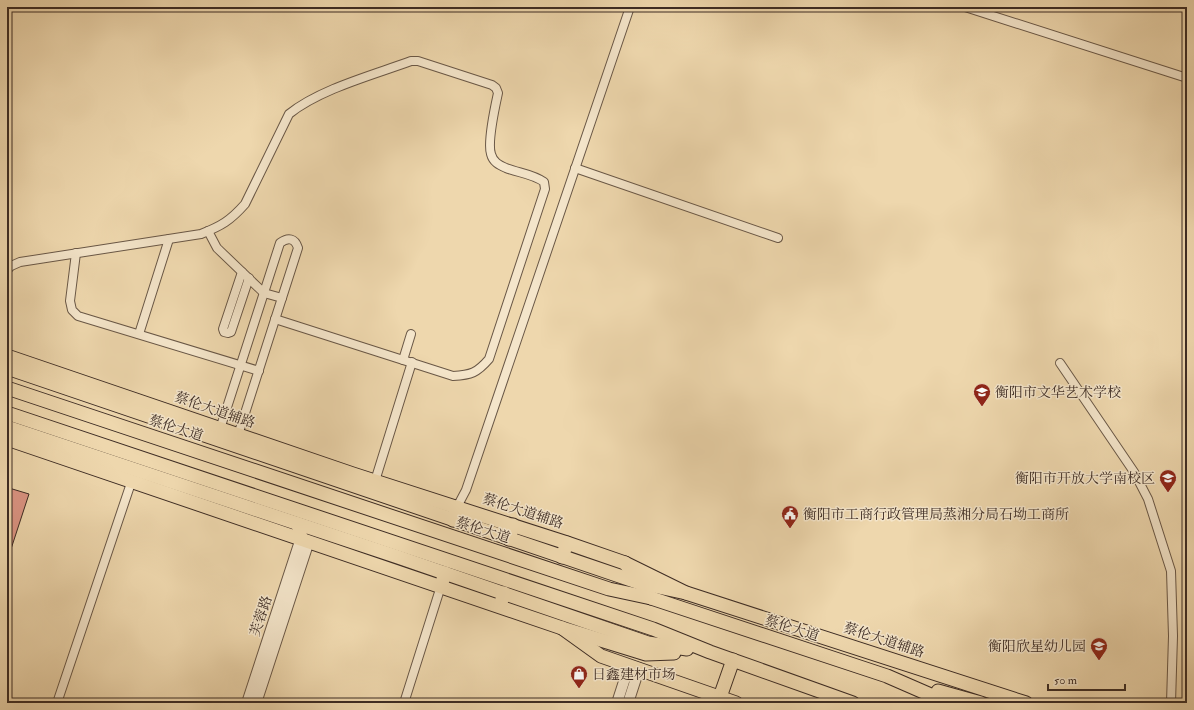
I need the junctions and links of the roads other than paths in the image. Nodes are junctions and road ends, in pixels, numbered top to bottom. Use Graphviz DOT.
graph roads {
  1 [pos="630,7"];
  2 [pos="965,7"];
  3 [pos="1187,78"];
  4 [pos="575,168"];
  5 [pos="208,231"];
  6 [pos="778,238"];
  7 [pos="169,239"];
  8 [pos="76,253"];
  9 [pos="7,270"];
  10 [pos="242,272"];
  11 [pos="249,278"];
  12 [pos="264,292"];
  13 [pos="282,298"];
  14 [pos="276,319"];
  15 [pos="139,334"];
  16 [pos="411,334"];
  17 [pos="7,356"];
  18 [pos="403,360"];
  19 [pos="412,362"];
  20 [pos="1060,363"];
  21 [pos="240,366"];
  22 [pos="7,368"];
  23 [pos="259,371"];
  24 [pos="7,388"];
  25 [pos="7,413"];
  26 [pos="7,427"];
  27 [pos="215,431"];
  28 [pos="238,435"];
  29 [pos="7,438"];
  30 [pos="133,475"];
  31 [pos="375,481"];
  32 [pos="457,507"];
  33 [pos="453,520"];
  34 [pos="298,524"];
  35 [pos="513,525"];
  36 [pos="319,531"];
  37 [pos="509,539"];
  38 [pos="305,540"];
  39 [pos="567,543"];
  40 [pos="562,557"];
  41 [pos="625,563"];
  42 [pos="445,573"];
  43 [pos="640,583"];
  44 [pos="441,586"];
  45 [pos="504,593"];
  46 [pos="686,593"];
  47 [pos="651,598"];
  48 [pos="500,606"];
  49 [pos="562,628"];
  50 [pos="710,652"];
  51 [pos="733,660"];
  52 [pos="634,667"];
  53 [pos="887,676"];
  54 [pos="720,697"];
  55 [pos="57,703"];
  56 [pos="247,703"];
  57 [pos="256,703"];
  58 [pos="404,703"];
  59 [pos="617,703"];
  60 [pos="628,703"];
  61 [pos="736,703"];
  62 [pos="853,703"];
  63 [pos="949,703"];
  64 [pos="980,703"];
  65 [pos="1026,703"];
  66 [pos="1170,703"];
  1 -- 4 [label="street"];
  2 -- 3 [label="street"];
  4 -- 6 [label="street"];
  4 -- 32 [label="street"];
  5 -- 7 [label="street"];
  5 -- 10 [label="street"];
  5 -- 19 [label="street"];
  7 -- 8 [label="street"];
  7 -- 15 [label="street"];
  8 -- 9 [label="street"];
  8 -- 15 [label="street"];
  10 -- 11 [label="street"];
  10 -- 11 [label="street"];
  11 -- 12 [label="street"];
  12 -- 13 [label="street"];
  12 -- 13 [label="street"];
  12 -- 21 [label="street"];
  13 -- 14 [label="street"];
  14 -- 18 [label="street"];
  14 -- 23 [label="street"];
  15 -- 21 [label="street"];
  16 -- 18 [label="street"];
  17 -- 27 [label="main road, 蔡伦大道辅路"];
  18 -- 19 [label="street"];
  19 -- 31 [label="street"];
  20 -- 66 [label="street"];
  21 -- 23 [label="street"];
  21 -- 27 [label="street"];
  22 -- 27 [label="main road"];
  23 -- 28 [label="street"];
  24 -- 47 [label="main road, 蔡伦大道"];
  25 -- 50 [label="main road"];
  26 -- 30 [label="main road"];
  27 -- 28 [label="main road, 蔡伦大道辅路"];
  27 -- 33 [label="main road"];
  28 -- 31 [label="main road, 蔡伦大道辅路"];
  29 -- 30 [label="main road"];
  30 -- 34 [label="main road"];
  30 -- 38 [label="main road"];
  30 -- 55 [label="street"];
  31 -- 32 [label="main road, 蔡伦大道辅路"];
  32 -- 33 [label="main road"];
  32 -- 35 [label="main road, 蔡伦大道辅路"];
  33 -- 37 [label="main road"];
  34 -- 36 [label="main road"];
  34 -- 38 [label="main road"];
  35 -- 37 [label="main road"];
  35 -- 39 [label="main road, 蔡伦大道辅路"];
  36 -- 38 [label="main road"];
  36 -- 42 [label="main road"];
  37 -- 40 [label="main road"];
  38 -- 44 [label="main road"];
  38 -- 56 [label="street, 芙蓉路"];
  38 -- 57 [label="street, 芙蓉路"];
  39 -- 40 [label="main road"];
  39 -- 41 [label="main road, 蔡伦大道辅路"];
  40 -- 43 [label="main road"];
  41 -- 43 [label="main road"];
  41 -- 46 [label="main road, 蔡伦大道辅路"];
  42 -- 44 [label="main road"];
  42 -- 45 [label="main road"];
  43 -- 46 [label="main road"];
  43 -- 47 [label="main road"];
  44 -- 48 [label="main road"];
  44 -- 58 [label="street"];
  45 -- 48 [label="main road"];
  45 -- 50 [label="main road"];
  46 -- 65 [label="main road, 蔡伦大道辅路"];
  47 -- 53 [label="main road, 蔡伦大道"];
  48 -- 49 [label="main road"];
  49 -- 50 [label="main road"];
  49 -- 52 [label="main road"];
  50 -- 51 [label="main road"];
  51 -- 54 [label="main road"];
  51 -- 62 [label="main road"];
  52 -- 54 [label="main road"];
  52 -- 59 [label="street"];
  52 -- 60 [label="street"];
  53 -- 63 [label="main road, 蔡伦大道"];
  53 -- 64 [label="main road"];
  54 -- 61 [label="main road"];
}
